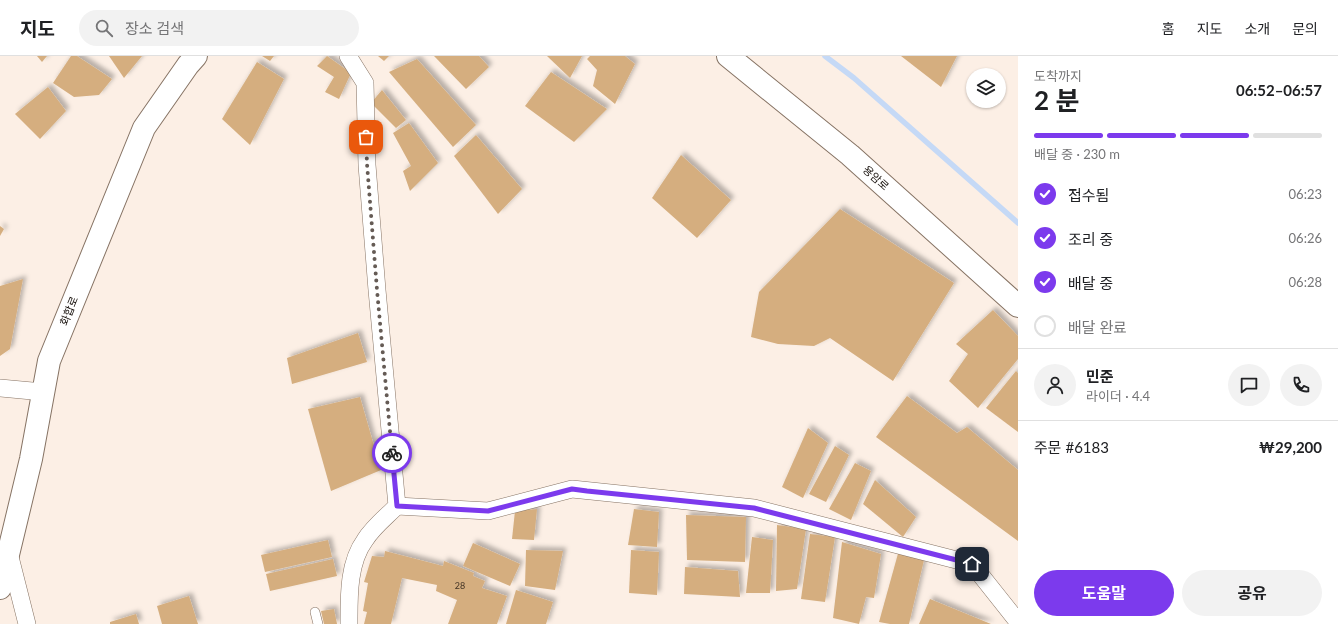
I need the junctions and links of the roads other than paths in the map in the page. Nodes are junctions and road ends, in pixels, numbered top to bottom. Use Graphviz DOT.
graph roads {
  1 [pos="196,56"];
  2 [pos="348,56"];
  3 [pos="728,56"];
  4 [pos="1018,306"];
  5 [pos="0,388"];
  6 [pos="43,392"];
  7 [pos="397,506"];
  8 [pos="8,552"];
  9 [pos="0,588"];
  10 [pos="315,612"];
  11 [pos="1018,622"];
  12 [pos="27,624"];
  13 [pos="318,624"];
  14 [pos="348,624"];
  1 -- 6 [label="main road, 화합로"];
  2 -- 7 [label="street"];
  3 -- 4 [label="main road, 용암로"];
  5 -- 6 [label="street"];
  6 -- 8 [label="main road, 화합로"];
  7 -- 11 [label="street"];
  7 -- 14 [label="street"];
  8 -- 9 [label="main road, 화합로"];
  8 -- 12 [label="street"];
  10 -- 13 [label="lane"];
}
